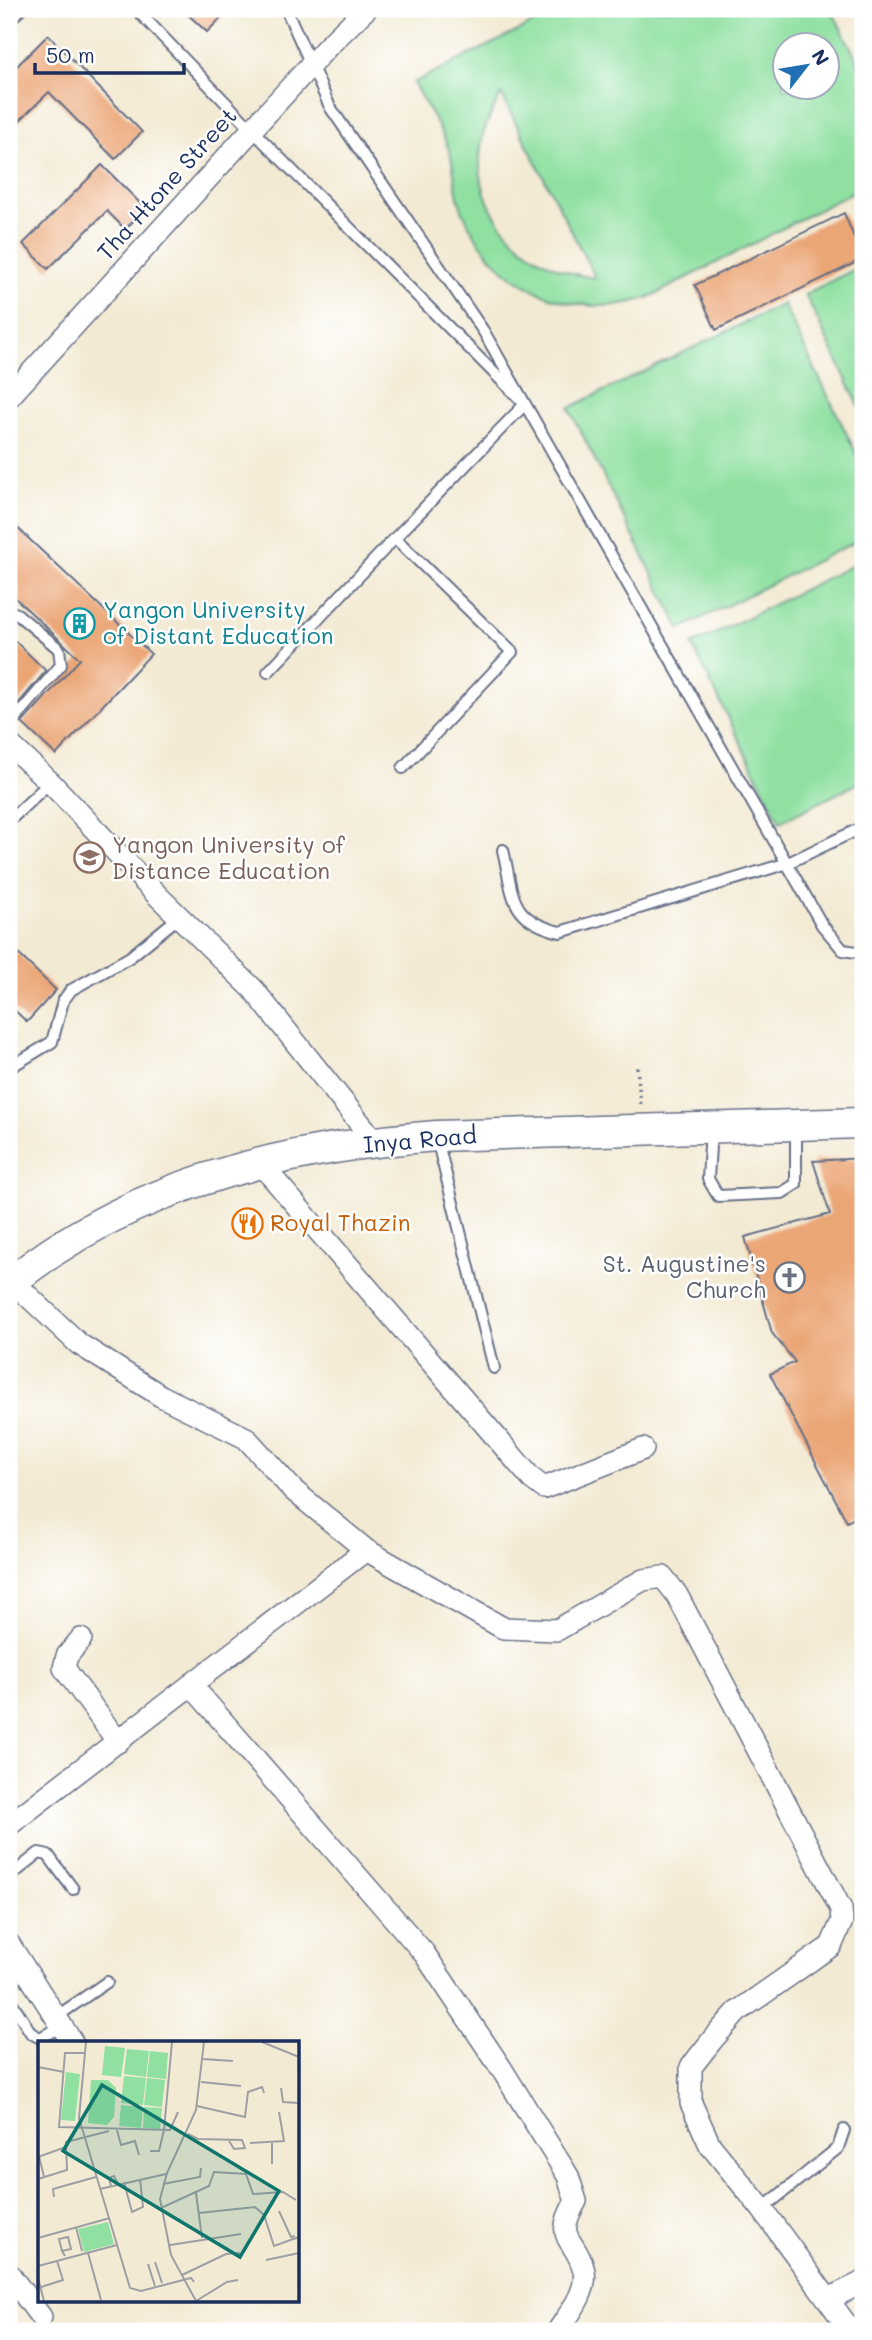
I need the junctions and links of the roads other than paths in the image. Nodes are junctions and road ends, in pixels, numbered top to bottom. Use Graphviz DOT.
graph roads {
  1 [pos="21,9"];
  2 [pos="136,9"];
  3 [pos="286,9"];
  4 [pos="366,9"];
  5 [pos="9,20"];
  6 [pos="311,64"];
  7 [pos="251,130"];
  8 [pos="9,397"];
  9 [pos="525,404"];
  10 [pos="395,538"];
  11 [pos="9,611"];
  12 [pos="268,672"];
  13 [pos="9,726"];
  14 [pos="9,744"];
  15 [pos="403,768"];
  16 [pos="50,782"];
  17 [pos="9,821"];
  18 [pos="863,827"];
  19 [pos="503,850"];
  20 [pos="788,863"];
  21 [pos="179,916"];
  22 [pos="863,953"];
  23 [pos="9,1068"];
  24 [pos="863,1123"];
  25 [pos="796,1126"];
  26 [pos="711,1129"];
  27 [pos="437,1136"];
  28 [pos="374,1142"];
  29 [pos="260,1163"];
  30 [pos="10,1283"];
  31 [pos="494,1368"];
  32 [pos="643,1449"];
  33 [pos="366,1550"];
  34 [pos="81,1639"];
  35 [pos="192,1686"];
  36 [pos="118,1742"];
  37 [pos="9,1825"];
  38 [pos="9,1877"];
  39 [pos="73,1889"];
  40 [pos="11,1954"];
  41 [pos="107,1982"];
  42 [pos="9,1998"];
  43 [pos="63,2029"];
  44 [pos="844,2130"];
  45 [pos="762,2209"];
  46 [pos="9,2274"];
  47 [pos="863,2282"];
  48 [pos="829,2299"];
  49 [pos="41,2317"];
  50 [pos="558,2331"];
  51 [pos="851,2331"];
  1 -- 5 [label="lane"];
  2 -- 7 [label="lane"];
  3 -- 6 [label="lane"];
  4 -- 6 [label="street, Tha Htone Street"];
  6 -- 7 [label="street, Tha Htone Street"];
  6 -- 9 [label="lane"];
  7 -- 8 [label="street, Tha Htone Street"];
  7 -- 9 [label="lane"];
  9 -- 10 [label="lane"];
  9 -- 20 [label="lane"];
  10 -- 12 [label="lane"];
  10 -- 15 [label="lane"];
  11 -- 13 [label="lane"];
  14 -- 16 [label="street"];
  16 -- 17 [label="lane"];
  16 -- 21 [label="street"];
  18 -- 20 [label="lane"];
  19 -- 20 [label="lane"];
  20 -- 22 [label="lane"];
  21 -- 23 [label="lane"];
  21 -- 28 [label="street"];
  24 -- 25 [label="main road, Inya Road"];
  25 -- 26 [label="main road, Inya Road"];
  25 -- 26 [label="lane"];
  26 -- 27 [label="main road, Inya Road"];
  27 -- 28 [label="main road, Inya Road"];
  27 -- 31 [label="lane"];
  28 -- 29 [label="main road, Inya Road"];
  29 -- 30 [label="main road, Inya Road"];
  29 -- 32 [label="street"];
  30 -- 33 [label="street"];
  33 -- 35 [label="street"];
  33 -- 45 [label="street"];
  34 -- 36 [label="street"];
  35 -- 36 [label="street"];
  35 -- 50 [label="street"];
  36 -- 37 [label="street"];
  38 -- 39 [label="lane"];
  40 -- 43 [label="street"];
  41 -- 43 [label="lane"];
  42 -- 43 [label="lane"];
  44 -- 45 [label="lane"];
  45 -- 48 [label="street"];
  46 -- 49 [label="street"];
  47 -- 48 [label="street"];
  48 -- 51 [label="street"];
}
